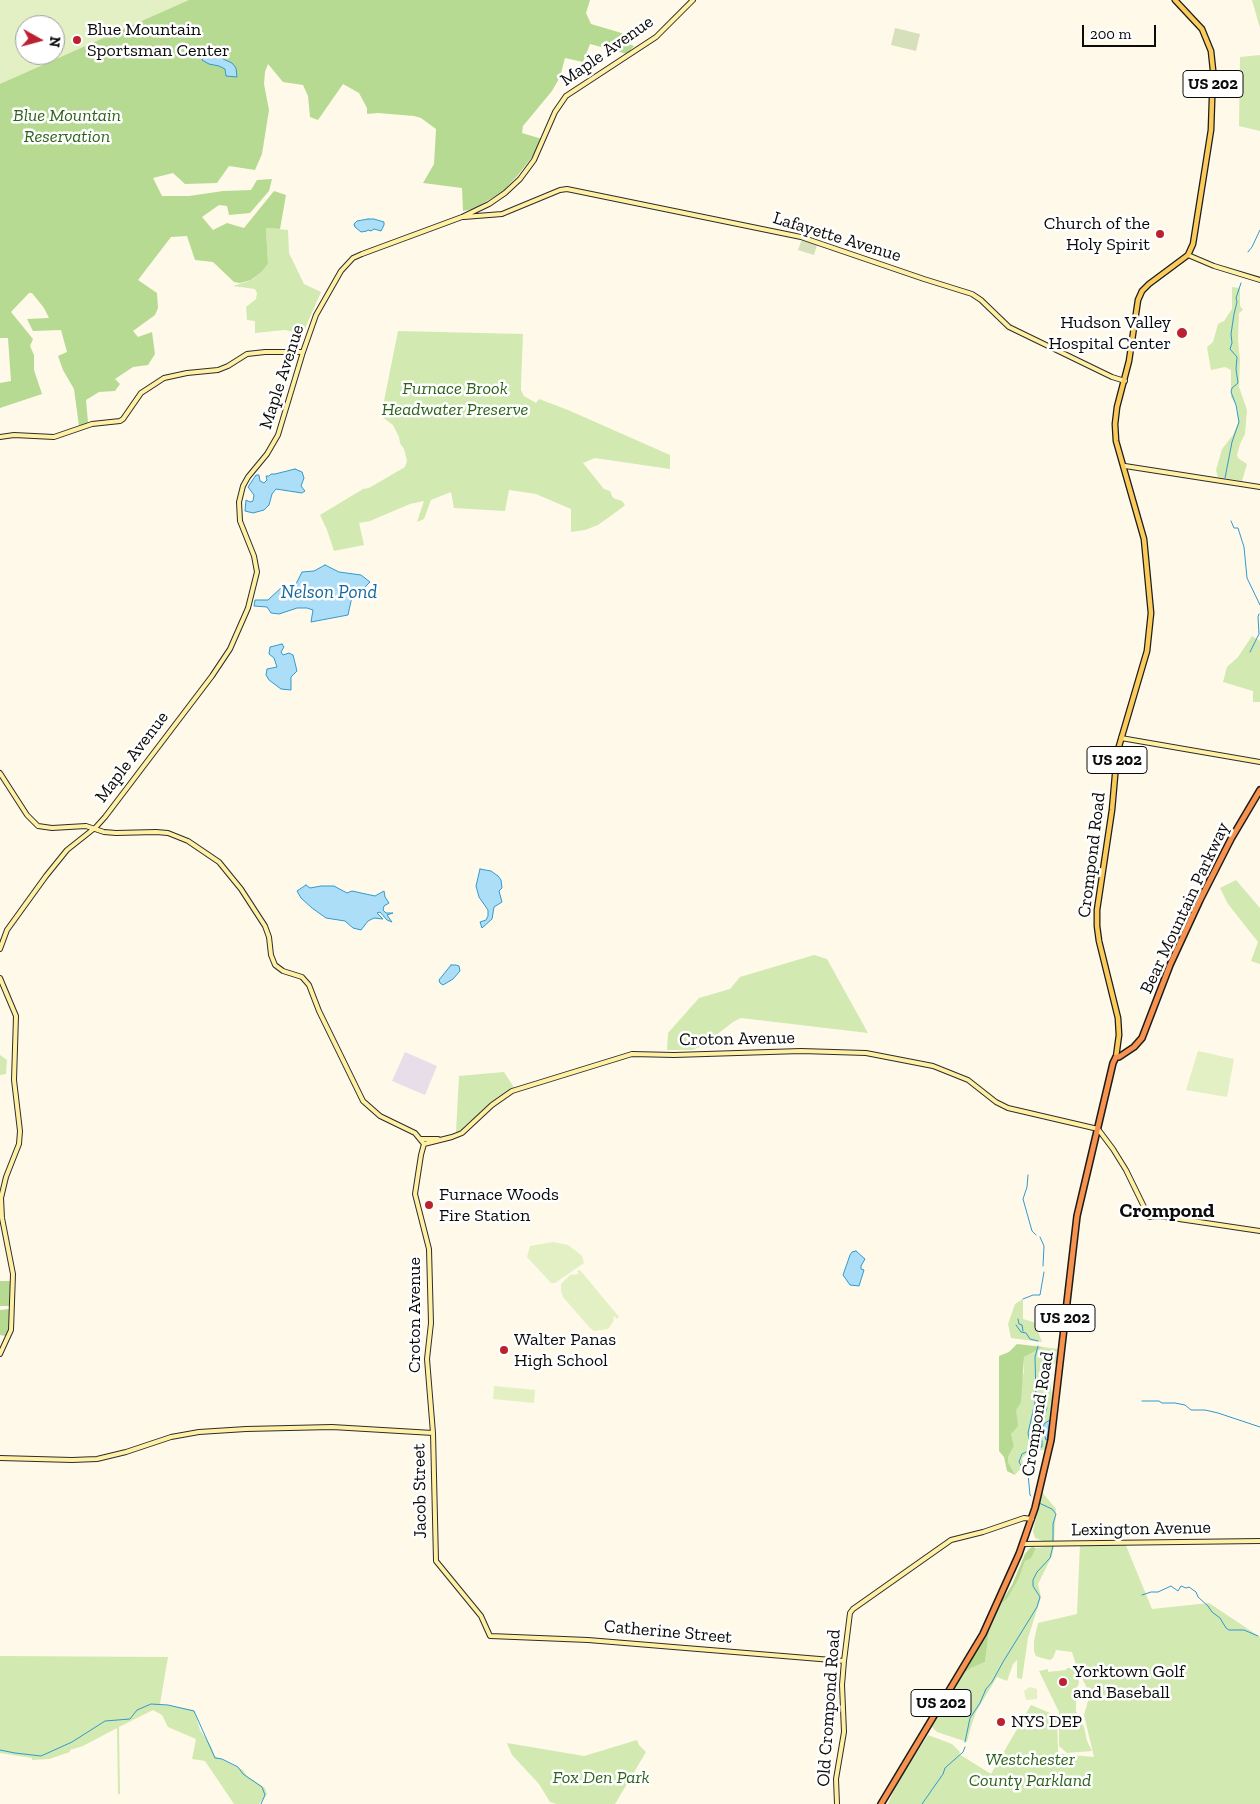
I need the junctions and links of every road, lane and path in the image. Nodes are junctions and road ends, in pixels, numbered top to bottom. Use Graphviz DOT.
graph roads {
  1 [pos="693,0"];
  2 [pos="1175,0"];
  3 [pos="462,217"];
  4 [pos="1188,255"];
  5 [pos="1260,280"];
  6 [pos="303,352"];
  7 [pos="1125,381"];
  8 [pos="0,437"];
  9 [pos="1124,466"];
  10 [pos="1260,487"];
  11 [pos="1121,738"];
  12 [pos="1260,762"];
  13 [pos="0,773"];
  14 [pos="1260,790"];
  15 [pos="93,829"];
  16 [pos="0,949"];
  17 [pos="0,978"];
  18 [pos="1116,1057"];
  19 [pos="1098,1129"];
  20 [pos="421,1138"];
  21 [pos="441,1140"];
  22 [pos="424,1144"];
  23 [pos="1260,1231"];
  24 [pos="0,1354"];
  25 [pos="433,1433"];
  26 [pos="0,1458"];
  27 [pos="1032,1519"];
  28 [pos="1260,1540"];
  29 [pos="1023,1544"];
  30 [pos="490,1636"];
  31 [pos="844,1661"];
  32 [pos="837,1804"];
  33 [pos="881,1804"];
  1 -- 3 [label="street, Maple Avenue"];
  2 -- 4 [label="main road, US 202"];
  3 -- 6 [label="street, Maple Avenue"];
  3 -- 7 [label="street, Lafayette Avenue"];
  4 -- 5 [label="street"];
  4 -- 7 [label="main road, Crompond Road / US 202"];
  6 -- 8 [label="street"];
  6 -- 15 [label="street, Maple Avenue"];
  7 -- 9 [label="main road, Crompond Road / US 202"];
  9 -- 10 [label="street"];
  9 -- 11 [label="main road, Crompond Road / US 202"];
  11 -- 12 [label="street"];
  11 -- 18 [label="main road, Crompond Road / US 202"];
  13 -- 15 [label="street"];
  14 -- 18 [label="highway, Bear Mountain Parkway"];
  15 -- 16 [label="street, Maple Avenue"];
  15 -- 20 [label="street"];
  17 -- 24 [label="street"];
  18 -- 19 [label="highway, Crompond Road / US 202"];
  19 -- 21 [label="street, Croton Avenue"];
  19 -- 23 [label="street"];
  19 -- 27 [label="highway, Crompond Road / US 202"];
  20 -- 21 [label="street"];
  20 -- 22 [label="street"];
  21 -- 22 [label="street, Croton Avenue"];
  22 -- 25 [label="street, Croton Avenue"];
  25 -- 26 [label="street"];
  25 -- 30 [label="street, Jacob Street"];
  27 -- 29 [label="highway, Crompond Road / US 202"];
  27 -- 31 [label="street, Old Crompond Road"];
  28 -- 29 [label="street, Lexington Avenue"];
  29 -- 33 [label="highway, Crompond Road / US 202"];
  30 -- 31 [label="street, Catherine Street"];
  31 -- 32 [label="street, Old Crompond Road"];
}
